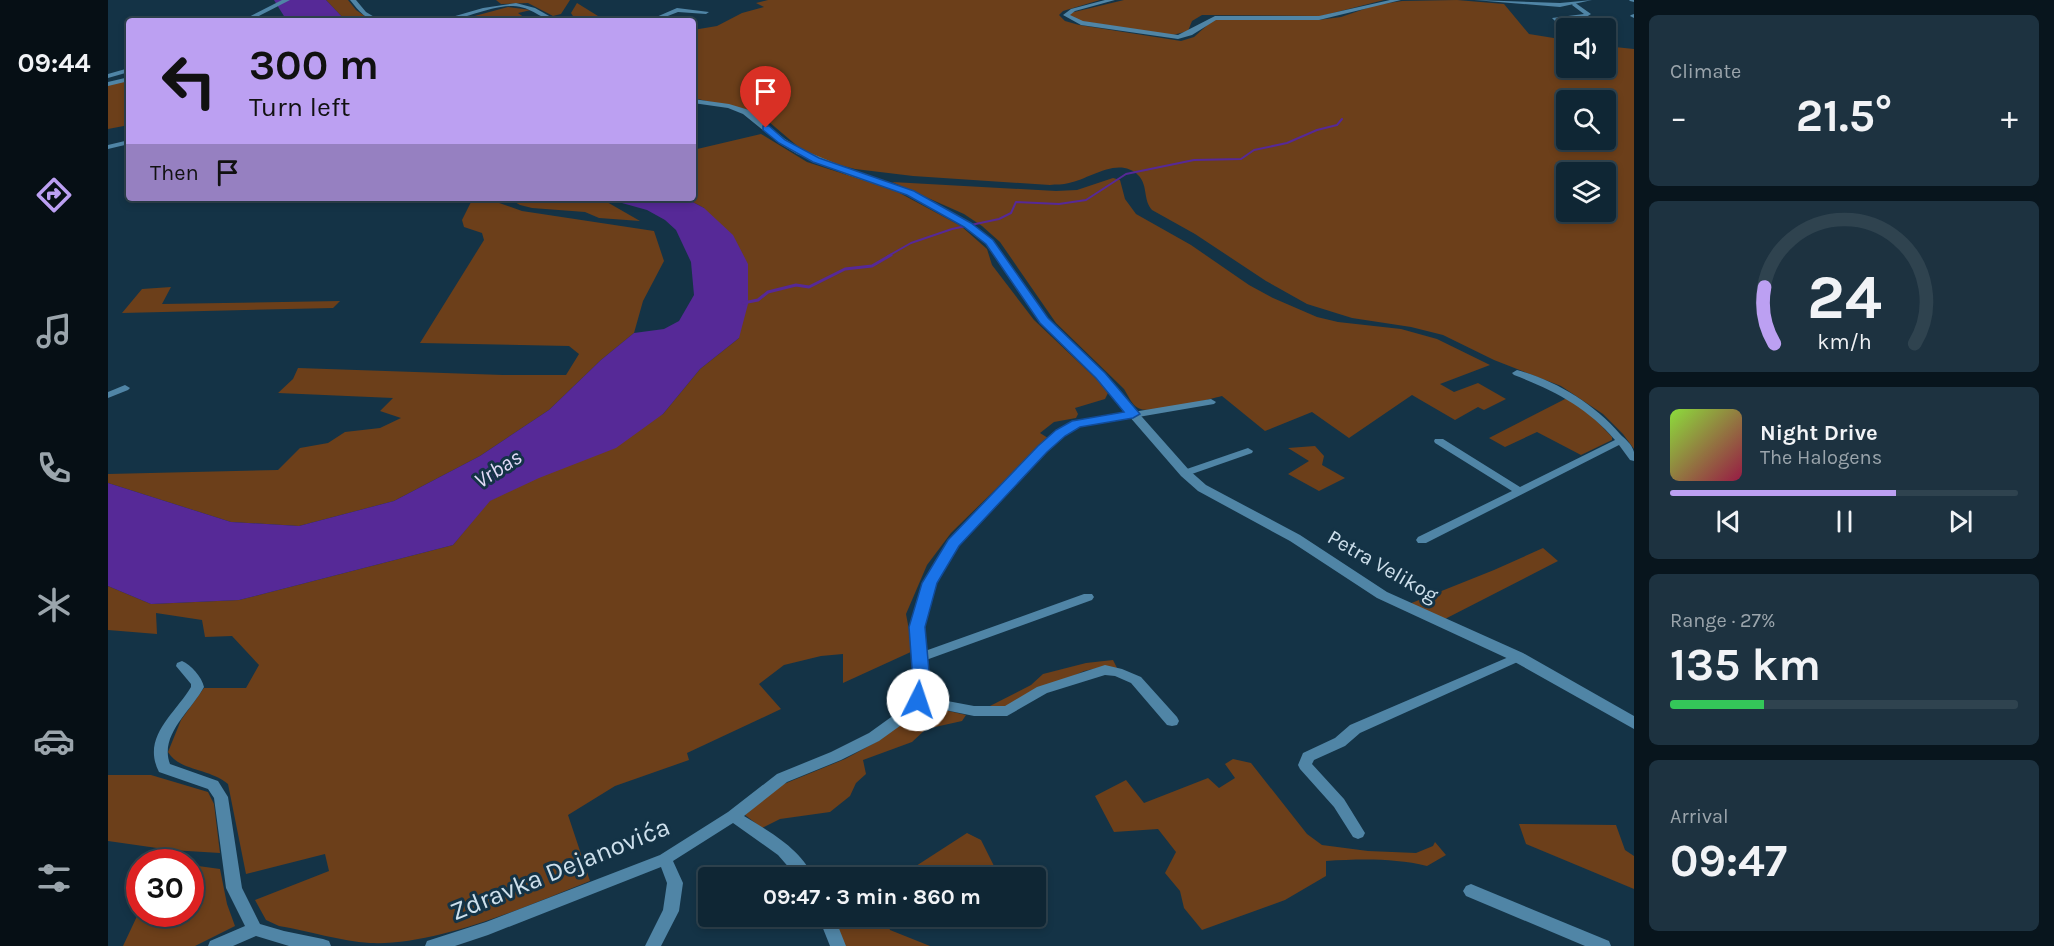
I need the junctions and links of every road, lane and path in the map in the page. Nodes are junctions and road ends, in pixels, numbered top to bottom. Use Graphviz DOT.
graph roads {
  1 [pos="287,0"];
  2 [pos="353,0"];
  3 [pos="1112,0"];
  4 [pos="1398,0"];
  5 [pos="1478,0"];
  6 [pos="1589,0"];
  7 [pos="1574,4"];
  8 [pos="706,12"];
  9 [pos="250,18"];
  10 [pos="373,18"];
  11 [pos="452,18"];
  12 [pos="549,18"];
  13 [pos="657,18"];
  14 [pos="1556,19"];
  15 [pos="126,71"];
  16 [pos="108,76"];
  17 [pos="126,80"];
  18 [pos="108,84"];
  19 [pos="696,101"];
  20 [pos="126,143"];
  21 [pos="108,147"];
  22 [pos="1517,373"];
  23 [pos="125,388"];
  24 [pos="108,395"];
  25 [pos="1211,402"];
  26 [pos="1133,414"];
  27 [pos="1622,440"];
  28 [pos="1439,441"];
  29 [pos="1248,452"];
  30 [pos="1634,458"];
  31 [pos="1185,473"];
  32 [pos="1520,491"];
  33 [pos="1422,540"];
  34 [pos="1088,597"];
  35 [pos="1518,657"];
  36 [pos="920,658"];
  37 [pos="182,666"];
  38 [pos="918,700"];
  39 [pos="1172,721"];
  40 [pos="1634,723"];
  41 [pos="734,816"];
  42 [pos="1358,833"];
  43 [pos="665,859"];
  44 [pos="799,867"];
  45 [pos="1471,891"];
  46 [pos="830,927"];
  47 [pos="255,929"];
  48 [pos="216,946"];
  49 [pos="323,946"];
  50 [pos="434,946"];
  51 [pos="653,946"];
  52 [pos="838,946"];
  53 [pos="1603,946"];
  1 -- 9 [label="street"];
  2 -- 10 [label="street"];
  3 -- 4 [label="street"];
  5 -- 7 [label="street"];
  6 -- 7 [label="street"];
  7 -- 14 [label="street"];
  8 -- 13 [label="street"];
  11 -- 12 [label="street"];
  15 -- 16 [label="street"];
  17 -- 18 [label="street"];
  19 -- 26 [label="street, Petra Velikog"];
  20 -- 21 [label="street"];
  22 -- 27 [label="street"];
  23 -- 24 [label="street"];
  25 -- 26 [label="street"];
  26 -- 31 [label="street, Petra Velikog"];
  26 -- 36 [label="street"];
  27 -- 30 [label="street"];
  27 -- 32 [label="street"];
  28 -- 32 [label="street"];
  29 -- 31 [label="street"];
  31 -- 35 [label="street, Petra Velikog"];
  32 -- 33 [label="street"];
  34 -- 36 [label="street"];
  35 -- 40 [label="street, Petra Velikog"];
  35 -- 42 [label="street"];
  36 -- 38 [label="street"];
  37 -- 47 [label="street"];
  38 -- 39 [label="street"];
  38 -- 41 [label="street, Zdravka Dejanovića"];
  41 -- 43 [label="street, Zdravka Dejanovića"];
  41 -- 44 [label="street"];
  43 -- 50 [label="street, Zdravka Dejanovića"];
  43 -- 51 [label="street"];
  45 -- 53 [label="street"];
  46 -- 52 [label="street"];
  47 -- 48 [label="street"];
  47 -- 49 [label="street"];
}
